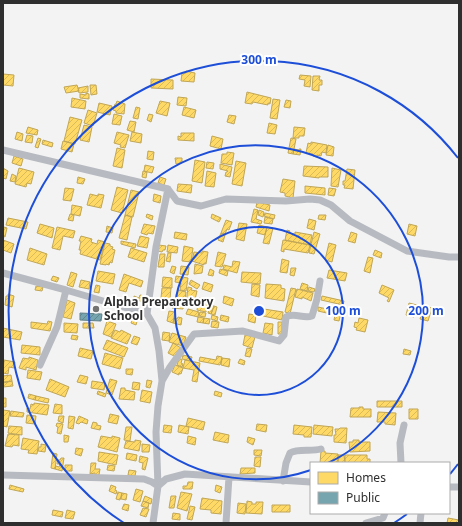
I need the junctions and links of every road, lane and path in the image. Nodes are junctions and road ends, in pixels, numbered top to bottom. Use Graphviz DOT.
graph roads {
  1 [pos="3,150"];
  2 [pos="168,189"];
  3 [pos="459,257"];
  4 [pos="3,273"];
  5 [pos="320,280"];
  6 [pos="66,290"];
  7 [pos="147,314"];
  8 [pos="40,365"];
  9 [pos="162,381"];
  10 [pos="404,425"];
  11 [pos="321,449"];
  12 [pos="401,462"];
  13 [pos="3,475"];
  14 [pos="229,477"];
  15 [pos="283,481"];
  16 [pos="310,482"];
  17 [pos="158,486"];
  18 [pos="385,514"];
  19 [pos="153,523"];
  20 [pos="226,523"];
  21 [pos="366,523"];
  1 -- 2 [label="street"];
  2 -- 3 [label="street"];
  2 -- 7 [label="street"];
  4 -- 6 [label="street"];
  5 -- 9 [label="street"];
  6 -- 7 [label="street"];
  6 -- 8 [label="street"];
  7 -- 9 [label="street"];
  9 -- 17 [label="street"];
  10 -- 12 [label="street"];
  11 -- 15 [label="street"];
  13 -- 17 [label="street"];
  14 -- 15 [label="street"];
  14 -- 17 [label="street"];
  14 -- 20 [label="street"];
  15 -- 16 [label="street"];
  17 -- 19 [label="street"];
  18 -- 21 [label="street"];
}
